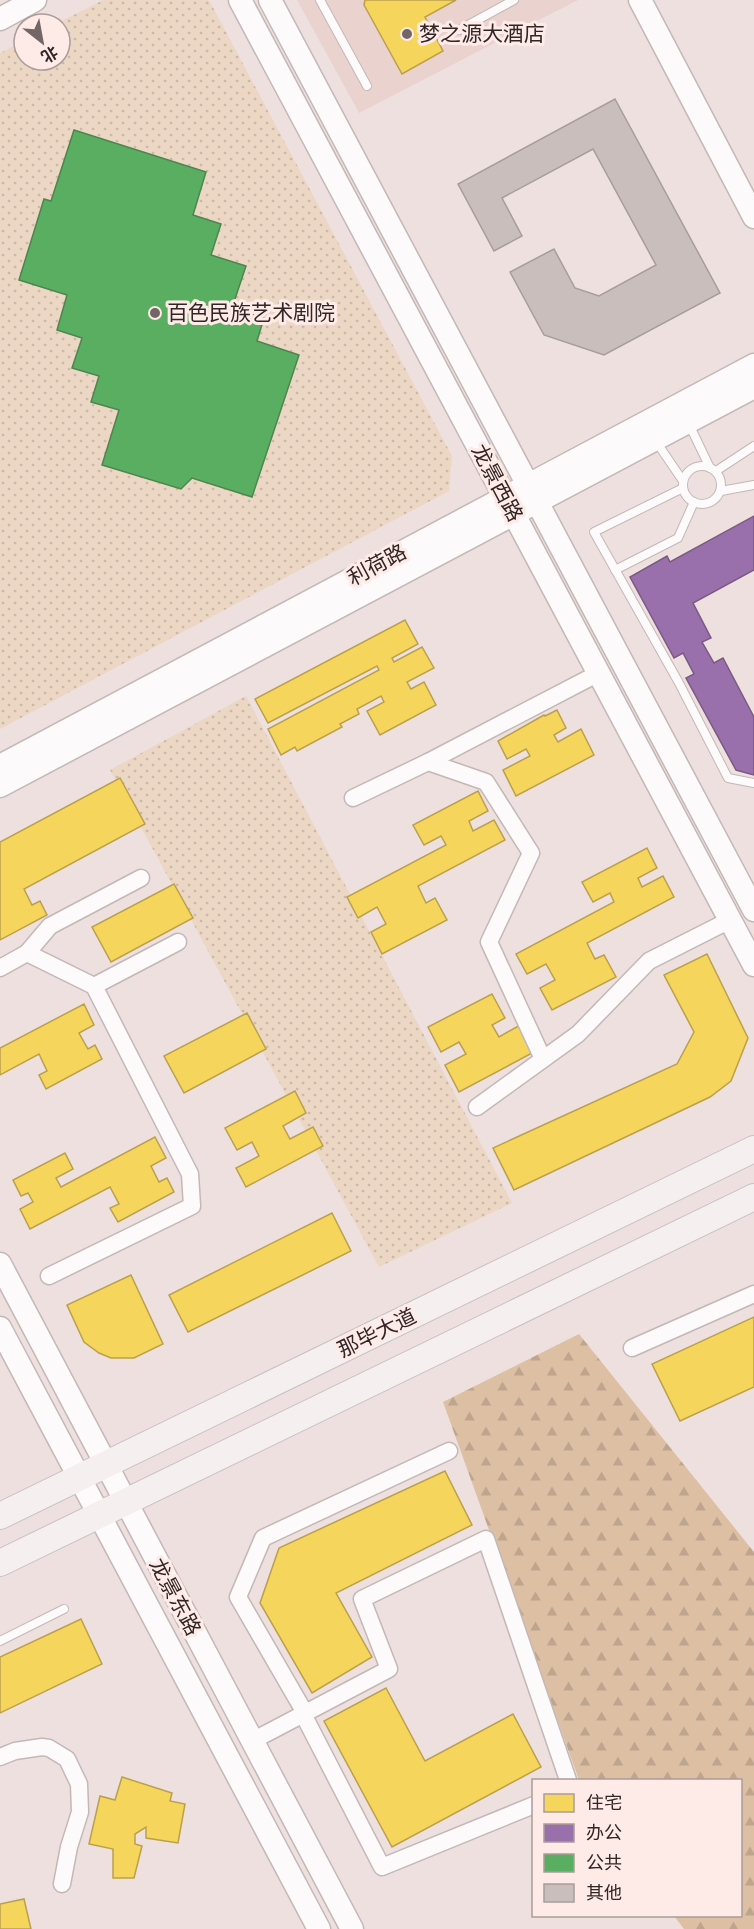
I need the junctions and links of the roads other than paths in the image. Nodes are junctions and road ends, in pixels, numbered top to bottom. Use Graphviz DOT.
graph roads {
  1 [pos="35,0"];
  2 [pos="240,0"];
  3 [pos="270,0"];
  4 [pos="320,0"];
  5 [pos="514,0"];
  6 [pos="640,0"];
  7 [pos="0,19"];
  8 [pos="459,30"];
  9 [pos="367,86"];
  10 [pos="754,217"];
  11 [pos="754,365"];
  12 [pos="754,387"];
  13 [pos="688,422"];
  14 [pos="655,440"];
  15 [pos="754,446"];
  16 [pos="713,469"];
  17 [pos="683,485"];
  18 [pos="754,485"];
  19 [pos="721,491"];
  20 [pos="533,494"];
  21 [pos="694,502"];
  22 [pos="510,506"];
  23 [pos="615,570"];
  24 [pos="598,673"];
  25 [pos="428,762"];
  26 [pos="0,766"];
  27 [pos="754,783"];
  28 [pos="0,786"];
  29 [pos="353,798"];
  30 [pos="141,878"];
  31 [pos="748,885"];
  32 [pos="754,910"];
  33 [pos="725,911"];
  34 [pos="178,942"];
  35 [pos="27,953"];
  36 [pos="754,965"];
  37 [pos="0,968"];
  38 [pos="94,986"];
  39 [pos="543,1059"];
  40 [pos="477,1107"];
  41 [pos="754,1149"];
  42 [pos="754,1197"];
  43 [pos="0,1264"];
  44 [pos="49,1276"];
  45 [pos="754,1294"];
  46 [pos="0,1328"];
  47 [pos="632,1347"];
  48 [pos="449,1451"];
  49 [pos="106,1464"];
  50 [pos="80,1477"];
  51 [pos="125,1502"];
  52 [pos="99,1514"];
  53 [pos="0,1516"];
  54 [pos="0,1563"];
  55 [pos="64,1609"];
  56 [pos="0,1641"];
  57 [pos="304,1714"];
  58 [pos="252,1741"];
  59 [pos="0,1757"];
  60 [pos="568,1779"];
  61 [pos="532,1806"];
  62 [pos="62,1884"];
  63 [pos="319,1929"];
  64 [pos="352,1929"];
  1 -- 7 [label="main road"];
  2 -- 22 [label="main road, 龙景西路"];
  3 -- 20 [label="main road, 龙景西路"];
  4 -- 9 [label="lane"];
  5 -- 8 [label="lane"];
  6 -- 10 [label="main road"];
  11 -- 20 [label="main road, 利荷路"];
  12 -- 13 [label="main road, 利荷路"];
  13 -- 14 [label="main road, 利荷路"];
  13 -- 16 [label="lane"];
  14 -- 17 [label="lane"];
  14 -- 20 [label="main road, 利荷路"];
  15 -- 16 [label="lane"];
  16 -- 17 [label="lane"];
  16 -- 19 [label="lane"];
  17 -- 21 [label="lane"];
  17 -- 23 [label="lane"];
  18 -- 19 [label="lane"];
  19 -- 21 [label="lane"];
  20 -- 22 [label="main road, 利荷路"];
  20 -- 31 [label="main road, 龙景西路"];
  21 -- 23 [label="lane"];
  22 -- 24 [label="main road, 龙景西路"];
  22 -- 26 [label="main road, 利荷路"];
  22 -- 28 [label="main road, 利荷路"];
  23 -- 27 [label="lane"];
  24 -- 25 [label="street"];
  24 -- 33 [label="main road, 龙景西路"];
  25 -- 29 [label="street"];
  25 -- 39 [label="street"];
  30 -- 35 [label="street"];
  31 -- 32 [label="main road, 龙景西路"];
  31 -- 33 [label="main road"];
  33 -- 36 [label="main road, 龙景西路"];
  33 -- 39 [label="street"];
  34 -- 38 [label="street"];
  35 -- 37 [label="street"];
  35 -- 38 [label="street"];
  38 -- 44 [label="street"];
  39 -- 40 [label="street"];
  41 -- 49 [label="main road, 那毕大道"];
  42 -- 51 [label="main road, 那毕大道"];
  43 -- 49 [label="main road, 龙景东路"];
  45 -- 47 [label="street"];
  46 -- 50 [label="main road, 龙景东路"];
  48 -- 57 [label="street"];
  49 -- 50 [label="main road, 那毕大道"];
  49 -- 51 [label="main road, 龙景东路"];
  50 -- 52 [label="main road, 龙景东路"];
  50 -- 53 [label="main road, 那毕大道"];
  51 -- 52 [label="main road, 那毕大道"];
  51 -- 58 [label="main road, 龙景东路"];
  52 -- 54 [label="main road, 那毕大道"];
  52 -- 63 [label="main road, 龙景东路"];
  55 -- 56 [label="lane"];
  57 -- 58 [label="street"];
  57 -- 60 [label="street"];
  57 -- 61 [label="street"];
  58 -- 64 [label="main road, 龙景东路"];
  59 -- 62 [label="street"];
}
